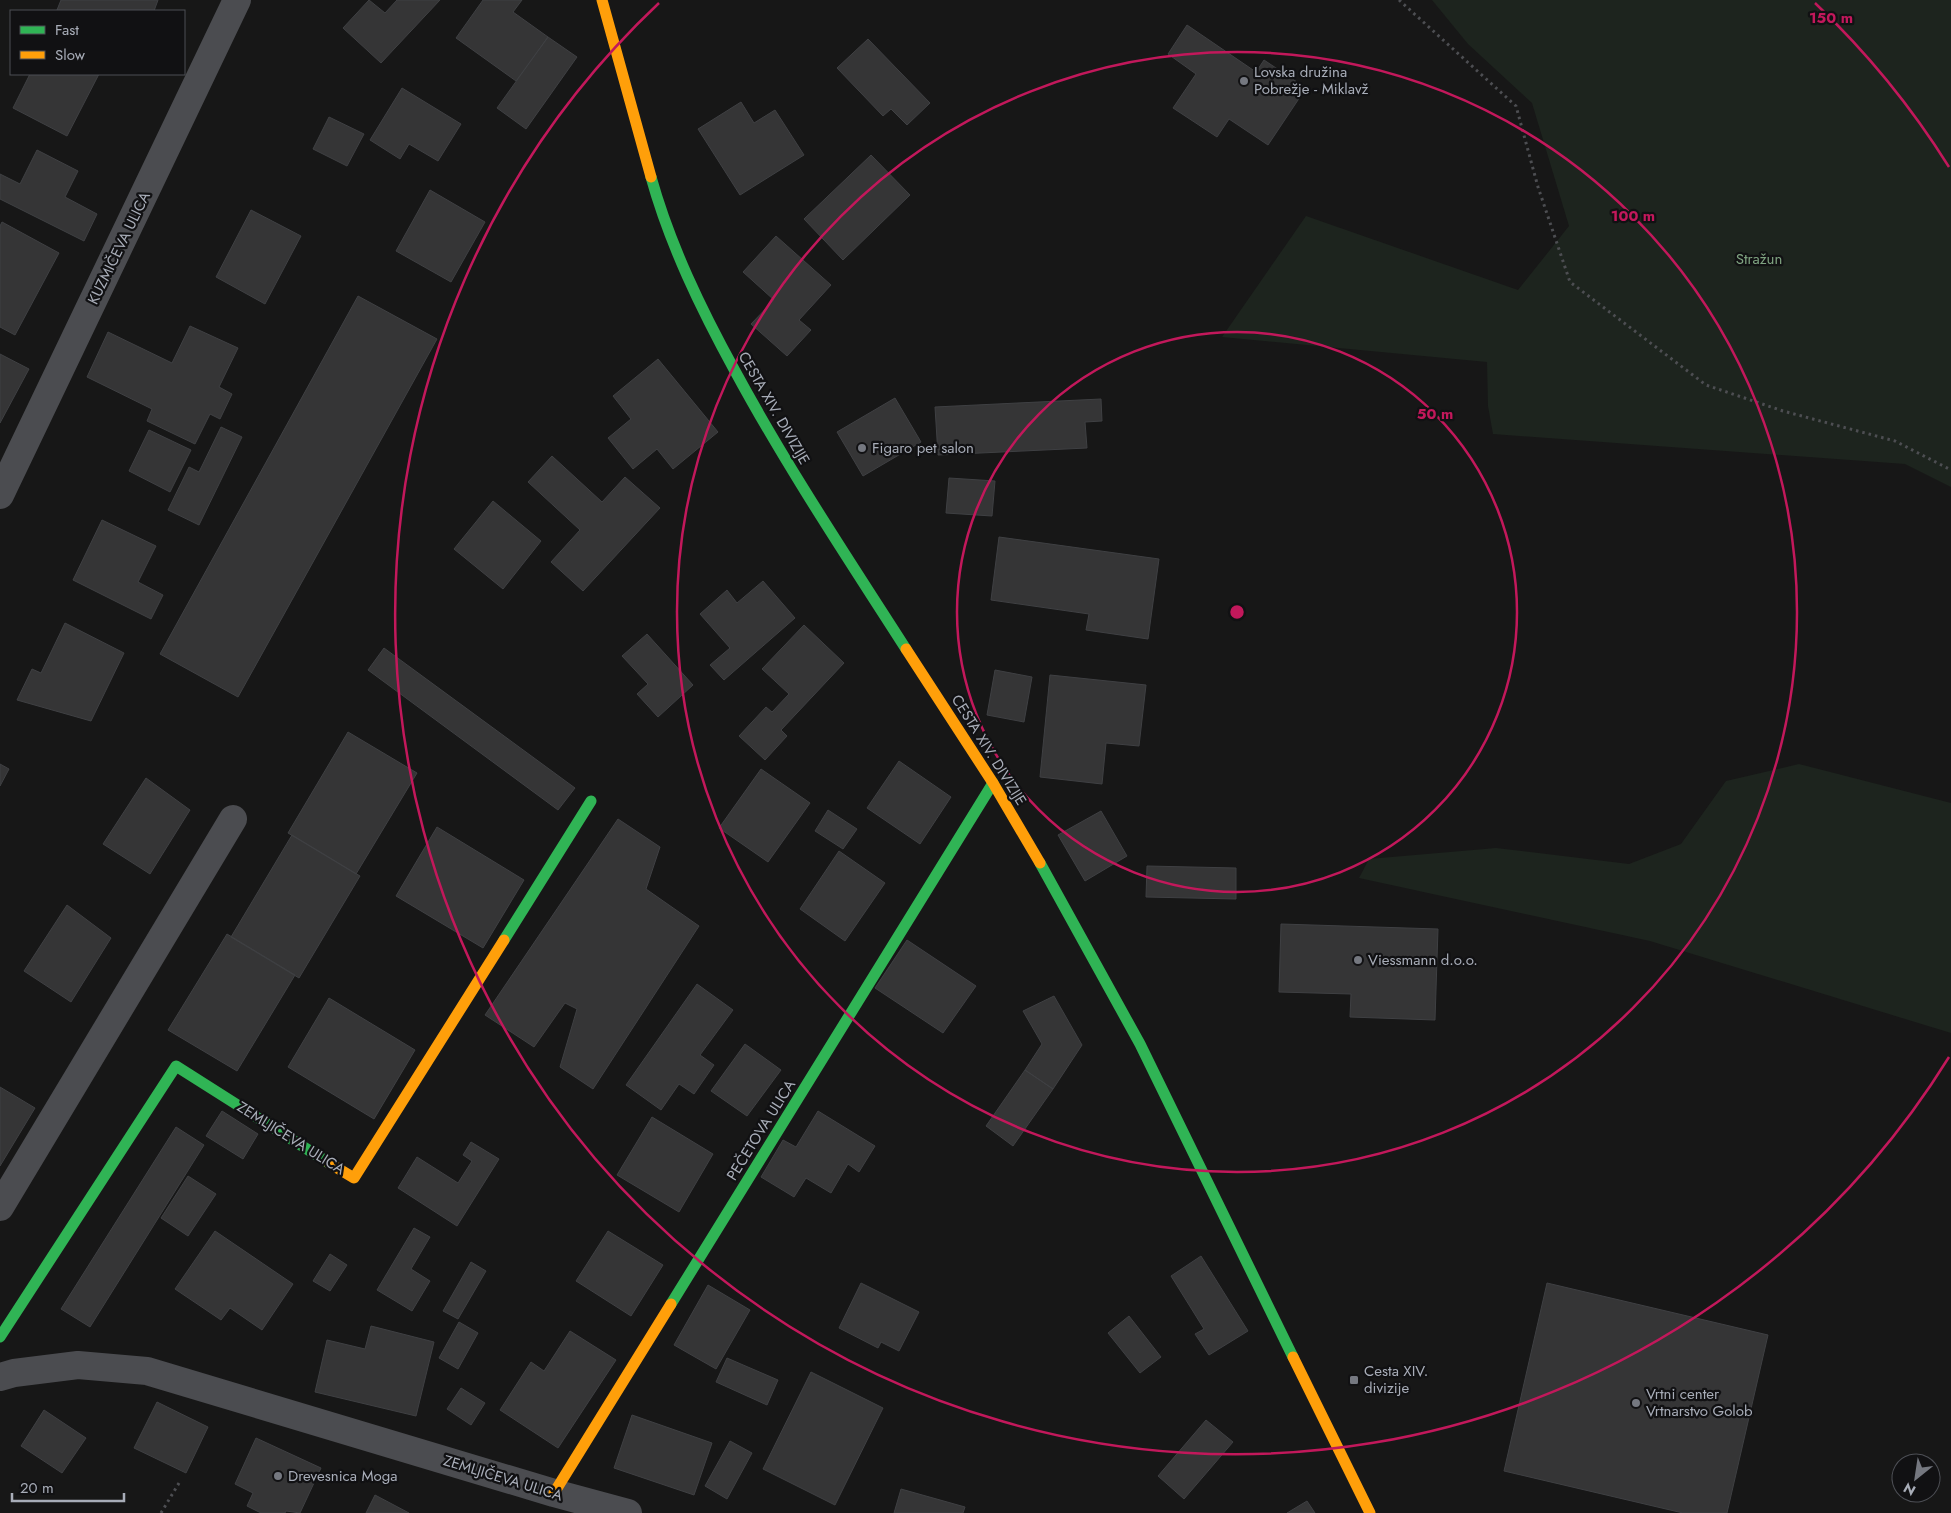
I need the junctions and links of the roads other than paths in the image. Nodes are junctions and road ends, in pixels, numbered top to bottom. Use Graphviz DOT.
graph roads {
  1 [pos="237,0"];
  2 [pos="602,0"];
  3 [pos="0,495"];
  4 [pos="993,783"];
  5 [pos="591,801"];
  6 [pos="233,819"];
  7 [pos="0,1207"];
  8 [pos="0,1337"];
  9 [pos="0,1377"];
  10 [pos="554,1493"];
  11 [pos="628,1513"];
  12 [pos="1370,1513"];
  1 -- 3 [label="street, KUZMIČEVA ULICA"];
  2 -- 4 [label="street, CESTA XIV. DIVIZIJE"];
  4 -- 10 [label="street, PEČETOVA ULICA"];
  4 -- 12 [label="street, CESTA XIV. DIVIZIJE"];
  5 -- 8 [label="street, ZEMLJIČEVA ULICA"];
  6 -- 7 [label="street"];
  9 -- 10 [label="street, ZEMLJIČEVA ULICA"];
  10 -- 11 [label="street, ZEMLJIČEVA ULICA"];
}
